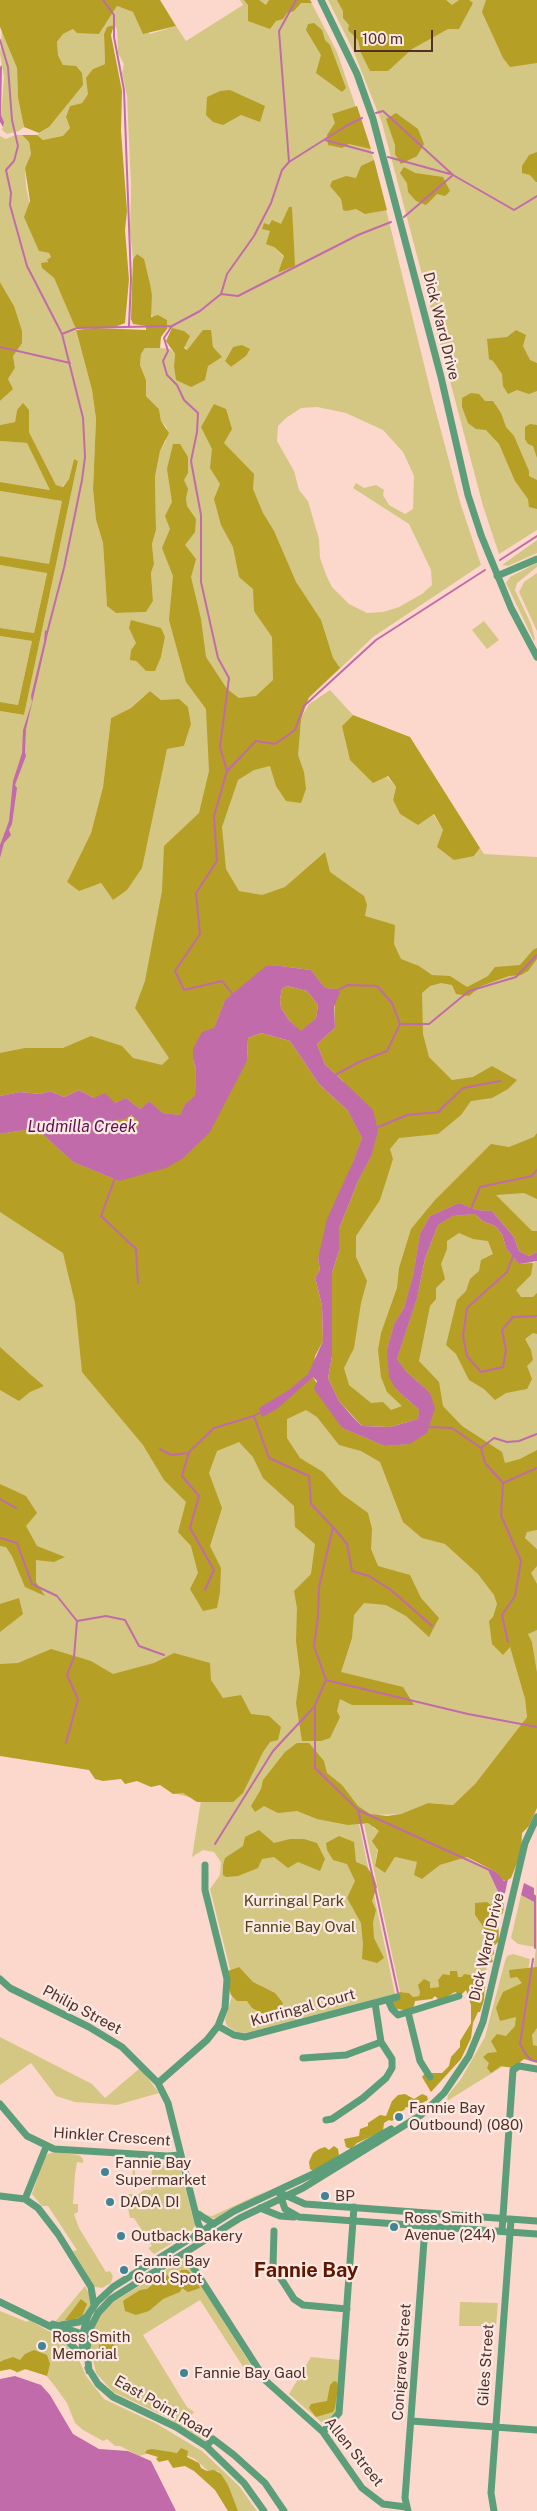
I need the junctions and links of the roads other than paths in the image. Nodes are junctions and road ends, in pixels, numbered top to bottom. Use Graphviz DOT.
graph roads {
  1 [pos="321,0"];
  2 [pos="537,559"];
  3 [pos="498,576"];
  4 [pos="537,658"];
  5 [pos="537,1817"];
  6 [pos="205,1865"];
  7 [pos="0,1979"];
  8 [pos="460,1996"];
  9 [pos="397,1997"];
  10 [pos="388,2000"];
  11 [pos="375,2003"];
  12 [pos="408,2012"];
  13 [pos="218,2026"];
  14 [pos="380,2042"];
  15 [pos="303,2058"];
  16 [pos="537,2069"];
  17 [pos="430,2077"];
  18 [pos="158,2083"];
  19 [pos="0,2104"];
  20 [pos="326,2120"];
  21 [pos="46,2146"];
  22 [pos="351,2154"];
  23 [pos="180,2155"];
  24 [pos="303,2188"];
  25 [pos="280,2190"];
  26 [pos="0,2196"];
  27 [pos="284,2198"];
  28 [pos="25,2199"];
  29 [pos="313,2204"];
  30 [pos="260,2208"];
  31 [pos="354,2208"];
  32 [pos="197,2212"];
  33 [pos="426,2214"];
  34 [pos="299,2216"];
  35 [pos="507,2219"];
  36 [pos="353,2221"];
  37 [pos="537,2221"];
  38 [pos="214,2224"];
  39 [pos="425,2226"];
  40 [pos="202,2231"];
  41 [pos="274,2231"];
  42 [pos="502,2231"];
  43 [pos="510,2232"];
  44 [pos="537,2234"];
  45 [pos="206,2239"];
  46 [pos="184,2253"];
  47 [pos="153,2262"];
  48 [pos="158,2270"];
  49 [pos="91,2287"];
  50 [pos="108,2291"];
  51 [pos="0,2302"];
  52 [pos="94,2305"];
  53 [pos="347,2309"];
  54 [pos="88,2315"];
  55 [pos="48,2323"];
  56 [pos="84,2336"];
  57 [pos="85,2362"];
  58 [pos="89,2371"];
  59 [pos="411,2421"];
  60 [pos="496,2427"];
  61 [pos="537,2430"];
  62 [pos="323,2432"];
  63 [pos="206,2446"];
  64 [pos="407,2509"];
  65 [pos="264,2511"];
  66 [pos="284,2511"];
  67 [pos="494,2511"];
  1 -- 3 [label="street, Dick Ward Drive"];
  2 -- 3 [label="street"];
  3 -- 4 [label="street, Dick Ward Drive"];
  5 -- 22 [label="street, Dick Ward Drive"];
  6 -- 13 [label="street"];
  7 -- 18 [label="street, Philip Street"];
  8 -- 12 [label="street"];
  9 -- 10 [label="street, Kurringal Court"];
  10 -- 11 [label="street, Kurringal Court"];
  10 -- 12 [label="street"];
  11 -- 13 [label="street, Kurringal Court"];
  11 -- 14 [label="street"];
  12 -- 17 [label="street"];
  13 -- 18 [label="street"];
  14 -- 15 [label="street"];
  14 -- 20 [label="street"];
  16 -- 35 [label="street"];
  18 -- 23 [label="street, Philip Street"];
  19 -- 21 [label="street, Hinkler Crescent"];
  21 -- 23 [label="street, Hinkler Crescent"];
  21 -- 28 [label="street"];
  22 -- 24 [label="street"];
  22 -- 25 [label="street"];
  23 -- 32 [label="street, Philip Street"];
  24 -- 27 [label="street"];
  24 -- 29 [label="street"];
  25 -- 27 [label="street"];
  25 -- 38 [label="street"];
  26 -- 28 [label="street"];
  27 -- 29 [label="street"];
  27 -- 30 [label="street"];
  27 -- 34 [label="street"];
  28 -- 49 [label="street"];
  29 -- 31 [label="street"];
  30 -- 34 [label="street"];
  30 -- 45 [label="street"];
  31 -- 33 [label="street"];
  31 -- 36 [label="street"];
  32 -- 38 [label="street"];
  32 -- 40 [label="street, Philip Street"];
  33 -- 35 [label="street"];
  33 -- 39 [label="street, Conigrave Street"];
  34 -- 36 [label="street"];
  35 -- 37 [label="street"];
  35 -- 42 [label="street"];
  35 -- 43 [label="street, Giles Street"];
  36 -- 39 [label="street"];
  36 -- 53 [label="street"];
  38 -- 40 [label="street"];
  39 -- 42 [label="street"];
  39 -- 59 [label="street, Conigrave Street"];
  40 -- 45 [label="street, Philip Street"];
  40 -- 47 [label="street"];
  41 -- 53 [label="street"];
  42 -- 43 [label="street"];
  43 -- 44 [label="street"];
  43 -- 60 [label="street, Giles Street"];
  45 -- 46 [label="street"];
  46 -- 48 [label="street"];
  46 -- 62 [label="street, Allen Street"];
  47 -- 48 [label="street"];
  47 -- 50 [label="street"];
  48 -- 56 [label="street"];
  49 -- 50 [label="street"];
  49 -- 52 [label="street"];
  50 -- 52 [label="street"];
  51 -- 55 [label="street"];
  52 -- 54 [label="street"];
  53 -- 62 [label="street"];
  54 -- 55 [label="street"];
  54 -- 56 [label="street"];
  55 -- 56 [label="street"];
  55 -- 57 [label="street"];
  56 -- 57 [label="street, East Point Road"];
  56 -- 58 [label="street"];
  57 -- 58 [label="street, East Point Road"];
  58 -- 63 [label="street, East Point Road"];
  59 -- 60 [label="street"];
  59 -- 64 [label="street, Conigrave Street"];
  60 -- 61 [label="street"];
  60 -- 67 [label="street, Giles Street"];
  62 -- 64 [label="street, Allen Street"];
  63 -- 65 [label="street, East Point Road"];
  63 -- 66 [label="street"];
}
